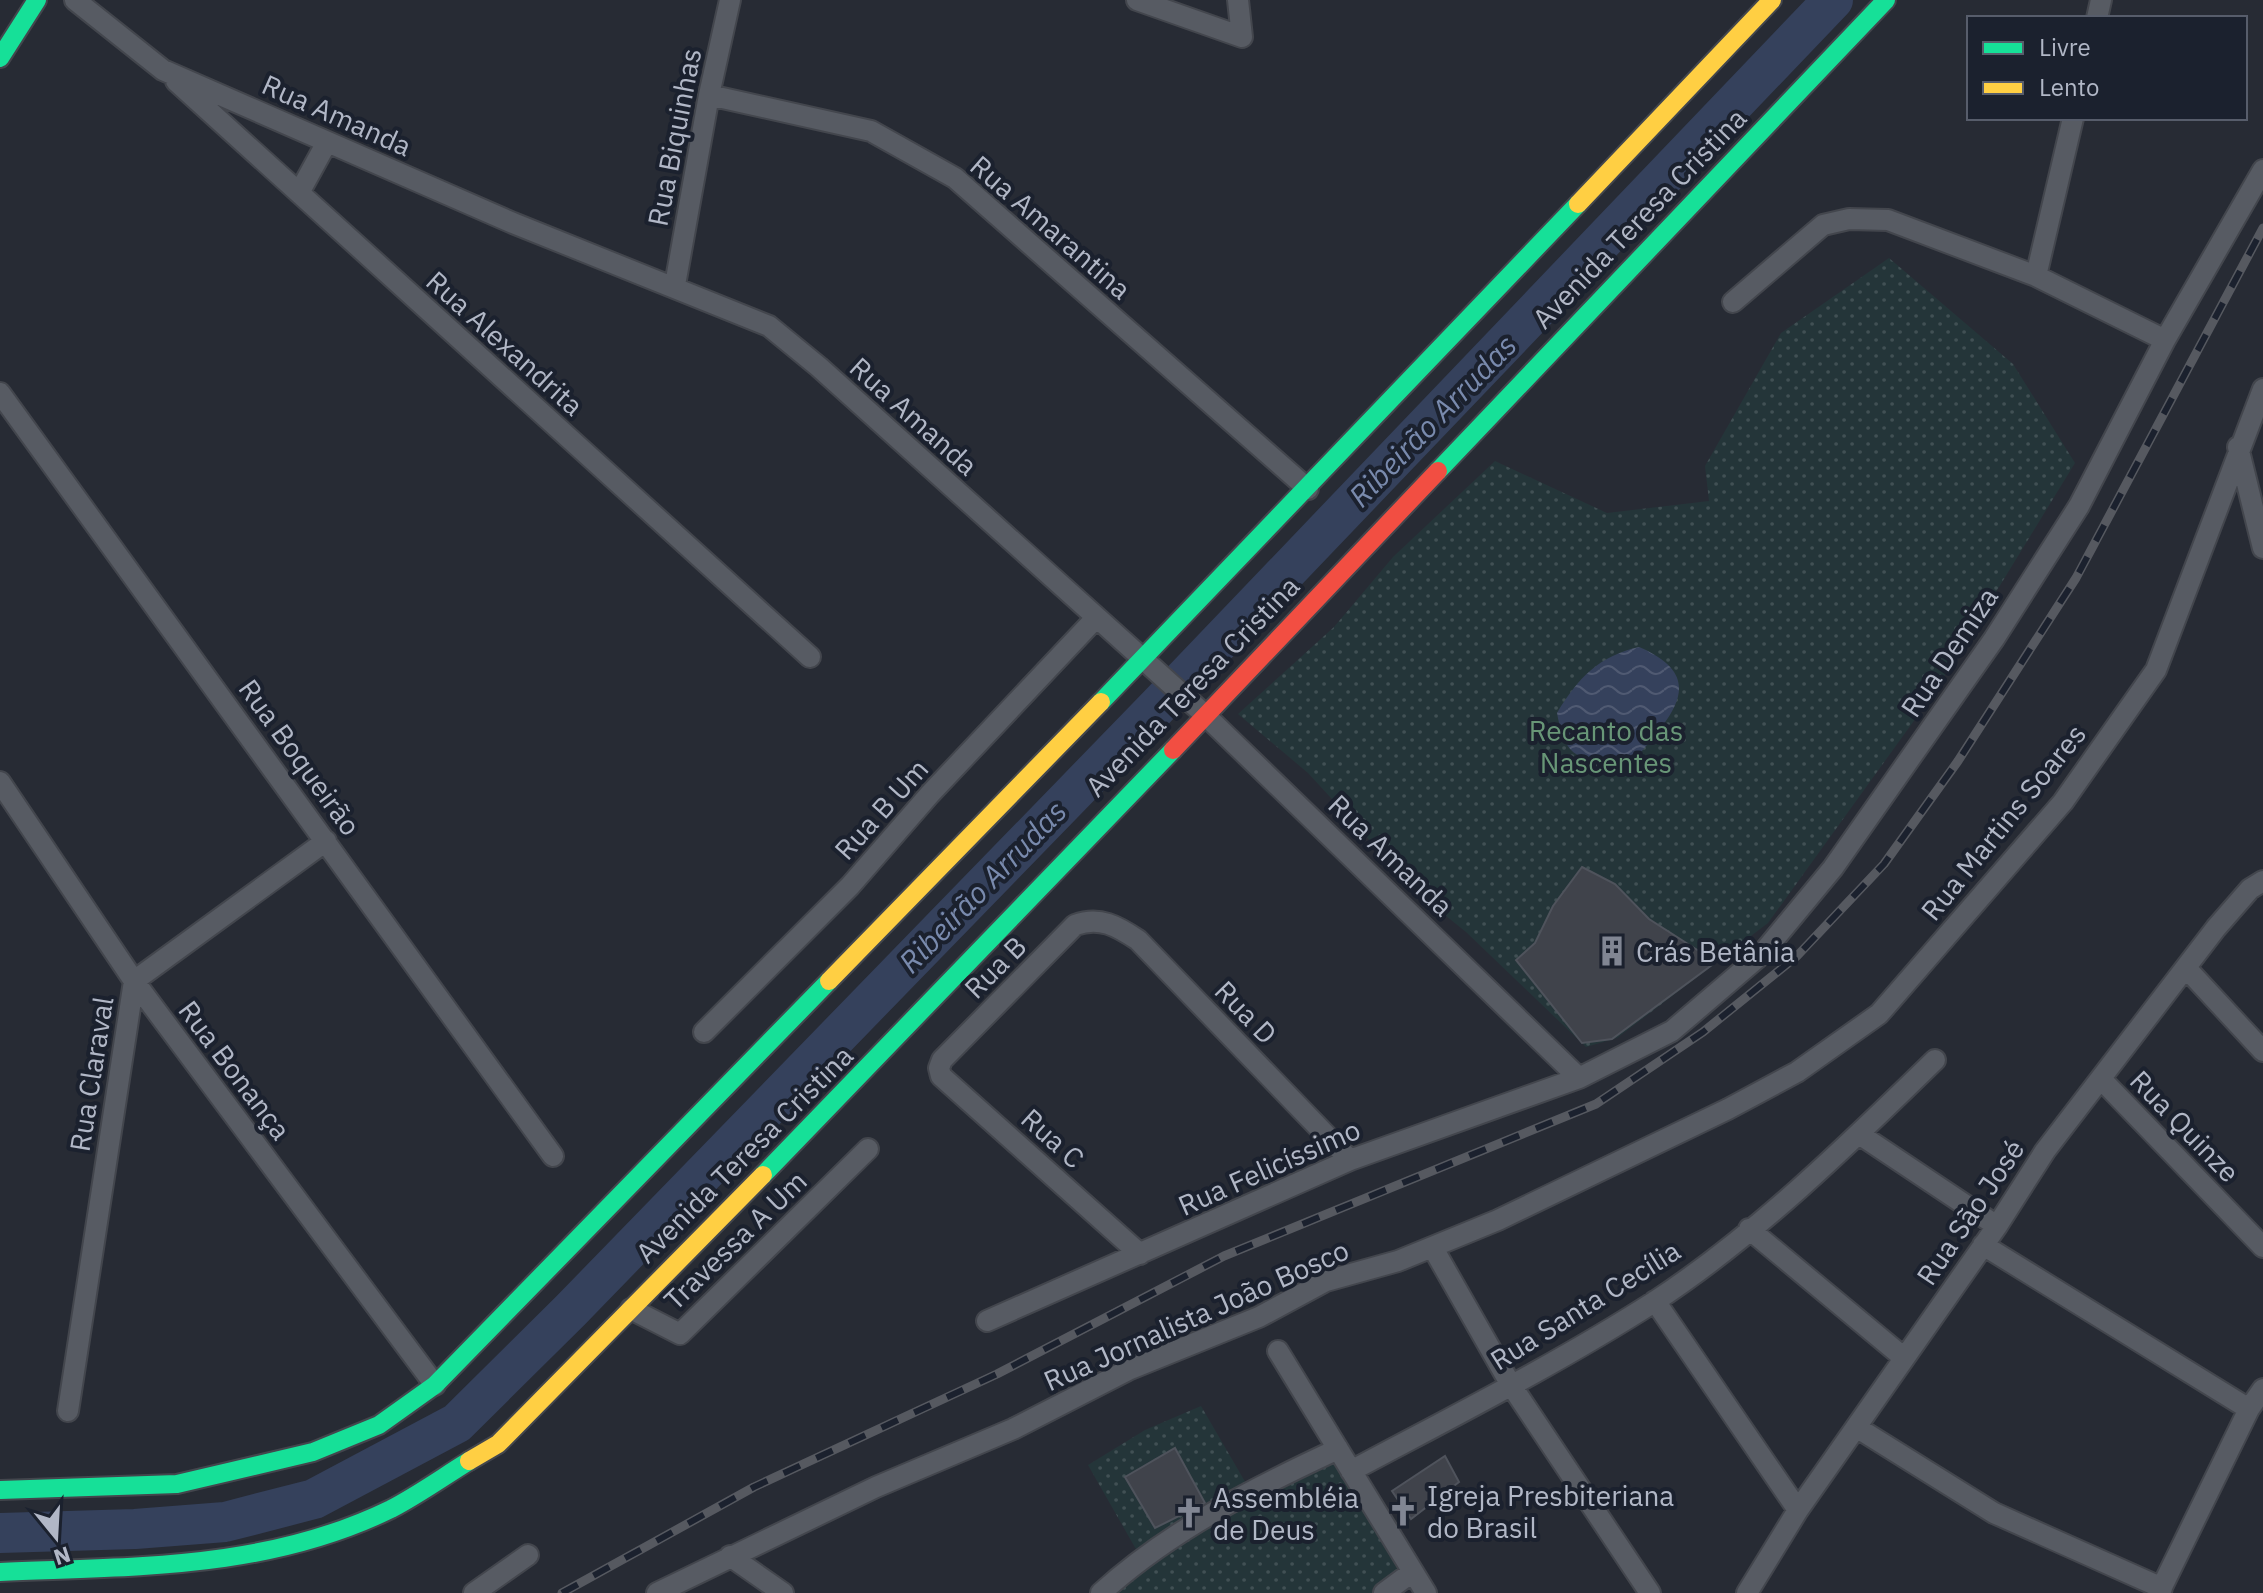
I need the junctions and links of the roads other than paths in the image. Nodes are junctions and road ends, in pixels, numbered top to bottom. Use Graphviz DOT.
graph roads {
  1 [pos="37,0"];
  2 [pos="75,0"];
  3 [pos="730,0"];
  4 [pos="1137,0"];
  5 [pos="1238,0"];
  6 [pos="1772,0"];
  7 [pos="1886,0"];
  8 [pos="0,58"];
  9 [pos="163,70"];
  10 [pos="709,95"];
  11 [pos="2073,120"];
  12 [pos="327,142"];
  13 [pos="2263,170"];
  14 [pos="299,193"];
  15 [pos="2036,276"];
  16 [pos="675,285"];
  17 [pos="1733,302"];
  18 [pos="2165,340"];
  19 [pos="2263,389"];
  20 [pos="0,393"];
  21 [pos="2238,447"];
  22 [pos="1308,489"];
  23 [pos="2263,548"];
  24 [pos="1095,619"];
  25 [pos="810,657"];
  26 [pos="1149,664"];
  27 [pos="1204,714"];
  28 [pos="0,782"];
  29 [pos="326,841"];
  30 [pos="2263,881"];
  31 [pos="1091,919"];
  32 [pos="2187,969"];
  33 [pos="134,981"];
  34 [pos="1879,1014"];
  35 [pos="704,1032"];
  36 [pos="2263,1051"];
  37 [pos="942,1060"];
  38 [pos="1935,1060"];
  39 [pos="1579,1078"];
  40 [pos="2101,1079"];
  41 [pos="1859,1134"];
  42 [pos="868,1149"];
  43 [pos="553,1156"];
  44 [pos="1350,1160"];
  45 [pos="1997,1226"];
  46 [pos="1749,1229"];
  47 [pos="1983,1245"];
  48 [pos="2263,1247"];
  49 [pos="1433,1248"];
  50 [pos="1140,1254"];
  51 [pos="1655,1301"];
  52 [pos="631,1309"];
  53 [pos="987,1321"];
  54 [pos="1278,1351"];
  55 [pos="1903,1357"];
  56 [pos="435,1385"];
  57 [pos="1511,1385"];
  58 [pos="2263,1389"];
  59 [pos="2249,1409"];
  60 [pos="68,1411"];
  61 [pos="1856,1427"];
  62 [pos="1338,1449"];
  63 [pos="1351,1471"];
  64 [pos="0,1490"];
  65 [pos="1798,1510"];
  66 [pos="528,1555"];
  67 [pos="730,1556"];
  68 [pos="0,1572"];
  69 [pos="1411,1573"];
  70 [pos="2160,1590"];
  71 [pos="474,1593"];
  72 [pos="657,1593"];
  73 [pos="783,1593"];
  74 [pos="1101,1593"];
  75 [pos="1384,1593"];
  76 [pos="1426,1593"];
  77 [pos="1650,1593"];
  78 [pos="1747,1593"];
  1 -- 8 [label="main road"];
  2 -- 9 [label="street, Rua Amanda"];
  3 -- 10 [label="street, Rua Biquinhas"];
  4 -- 5 [label="street"];
  6 -- 22 [label="main road, Avenida Teresa Cristina"];
  7 -- 27 [label="main road, Avenida Teresa Cristina"];
  9 -- 12 [label="street, Rua Amanda"];
  9 -- 14 [label="street, Rua Alexandrita"];
  10 -- 16 [label="street, Rua Biquinhas"];
  10 -- 22 [label="street, Rua Amarantina"];
  11 -- 15 [label="street"];
  12 -- 14 [label="street"];
  12 -- 16 [label="street, Rua Amanda"];
  13 -- 18 [label="street, Rua Demiza"];
  14 -- 25 [label="street, Rua Alexandrita"];
  15 -- 17 [label="street"];
  15 -- 18 [label="street"];
  16 -- 24 [label="street, Rua Amanda"];
  18 -- 39 [label="street, Rua Demiza"];
  19 -- 21 [label="street, Rua Martins Soares"];
  20 -- 29 [label="street, Rua Boqueirão"];
  21 -- 23 [label="street"];
  21 -- 34 [label="street, Rua Martins Soares"];
  22 -- 26 [label="main road, Avenida Teresa Cristina"];
  24 -- 26 [label="street, Rua Amanda"];
  24 -- 35 [label="street, Rua B Um"];
  26 -- 27 [label="street, Rua Amanda"];
  26 -- 56 [label="main road, Avenida Teresa Cristina"];
  27 -- 39 [label="street, Rua Amanda"];
  27 -- 52 [label="main road, Avenida Teresa Cristina"];
  28 -- 33 [label="street, Rua Bonança"];
  29 -- 33 [label="street, Rua Claraval"];
  29 -- 43 [label="street, Rua Boqueirão"];
  30 -- 32 [label="street, Rua São José"];
  31 -- 37 [label="street, Rua B"];
  31 -- 44 [label="street, Rua D"];
  32 -- 36 [label="street"];
  32 -- 40 [label="street, Rua São José"];
  33 -- 56 [label="street, Rua Bonança"];
  33 -- 60 [label="street, Rua Claraval"];
  34 -- 49 [label="street, Rua Jornalista João Bosco"];
  37 -- 50 [label="street, Rua C"];
  38 -- 41 [label="street, Rua Santa Cecília"];
  39 -- 44 [label="street, Rua Felicíssimo"];
  40 -- 45 [label="street, Rua São José"];
  40 -- 48 [label="street, Rua Quinze"];
  41 -- 45 [label="street"];
  41 -- 46 [label="street, Rua Santa Cecília"];
  42 -- 52 [label="street, Travessa A Um"];
  44 -- 50 [label="street, Rua Felicíssimo"];
  45 -- 47 [label="street, Rua São José"];
  46 -- 51 [label="street, Rua Santa Cecília"];
  46 -- 55 [label="street"];
  47 -- 55 [label="street, Rua São José"];
  47 -- 59 [label="street"];
  49 -- 57 [label="street"];
  49 -- 67 [label="street, Rua Jornalista João Bosco"];
  50 -- 53 [label="street, Rua Felicíssimo"];
  51 -- 57 [label="street, Rua Santa Cecília"];
  51 -- 65 [label="street"];
  52 -- 68 [label="main road, Avenida Teresa Cristina"];
  54 -- 62 [label="street"];
  55 -- 61 [label="street, Rua São José"];
  56 -- 64 [label="main road, Avenida Teresa Cristina"];
  57 -- 63 [label="street, Rua Santa Cecília"];
  57 -- 77 [label="street"];
  58 -- 59 [label="street"];
  59 -- 70 [label="street"];
  61 -- 65 [label="street, Rua São José"];
  61 -- 70 [label="street"];
  62 -- 63 [label="street"];
  62 -- 74 [label="street"];
  63 -- 69 [label="street"];
  65 -- 78 [label="street, Rua São José"];
  66 -- 71 [label="street"];
  67 -- 72 [label="street, Rua Jornalista João Bosco"];
  67 -- 73 [label="street"];
  69 -- 75 [label="street"];
  69 -- 76 [label="street"];
}
